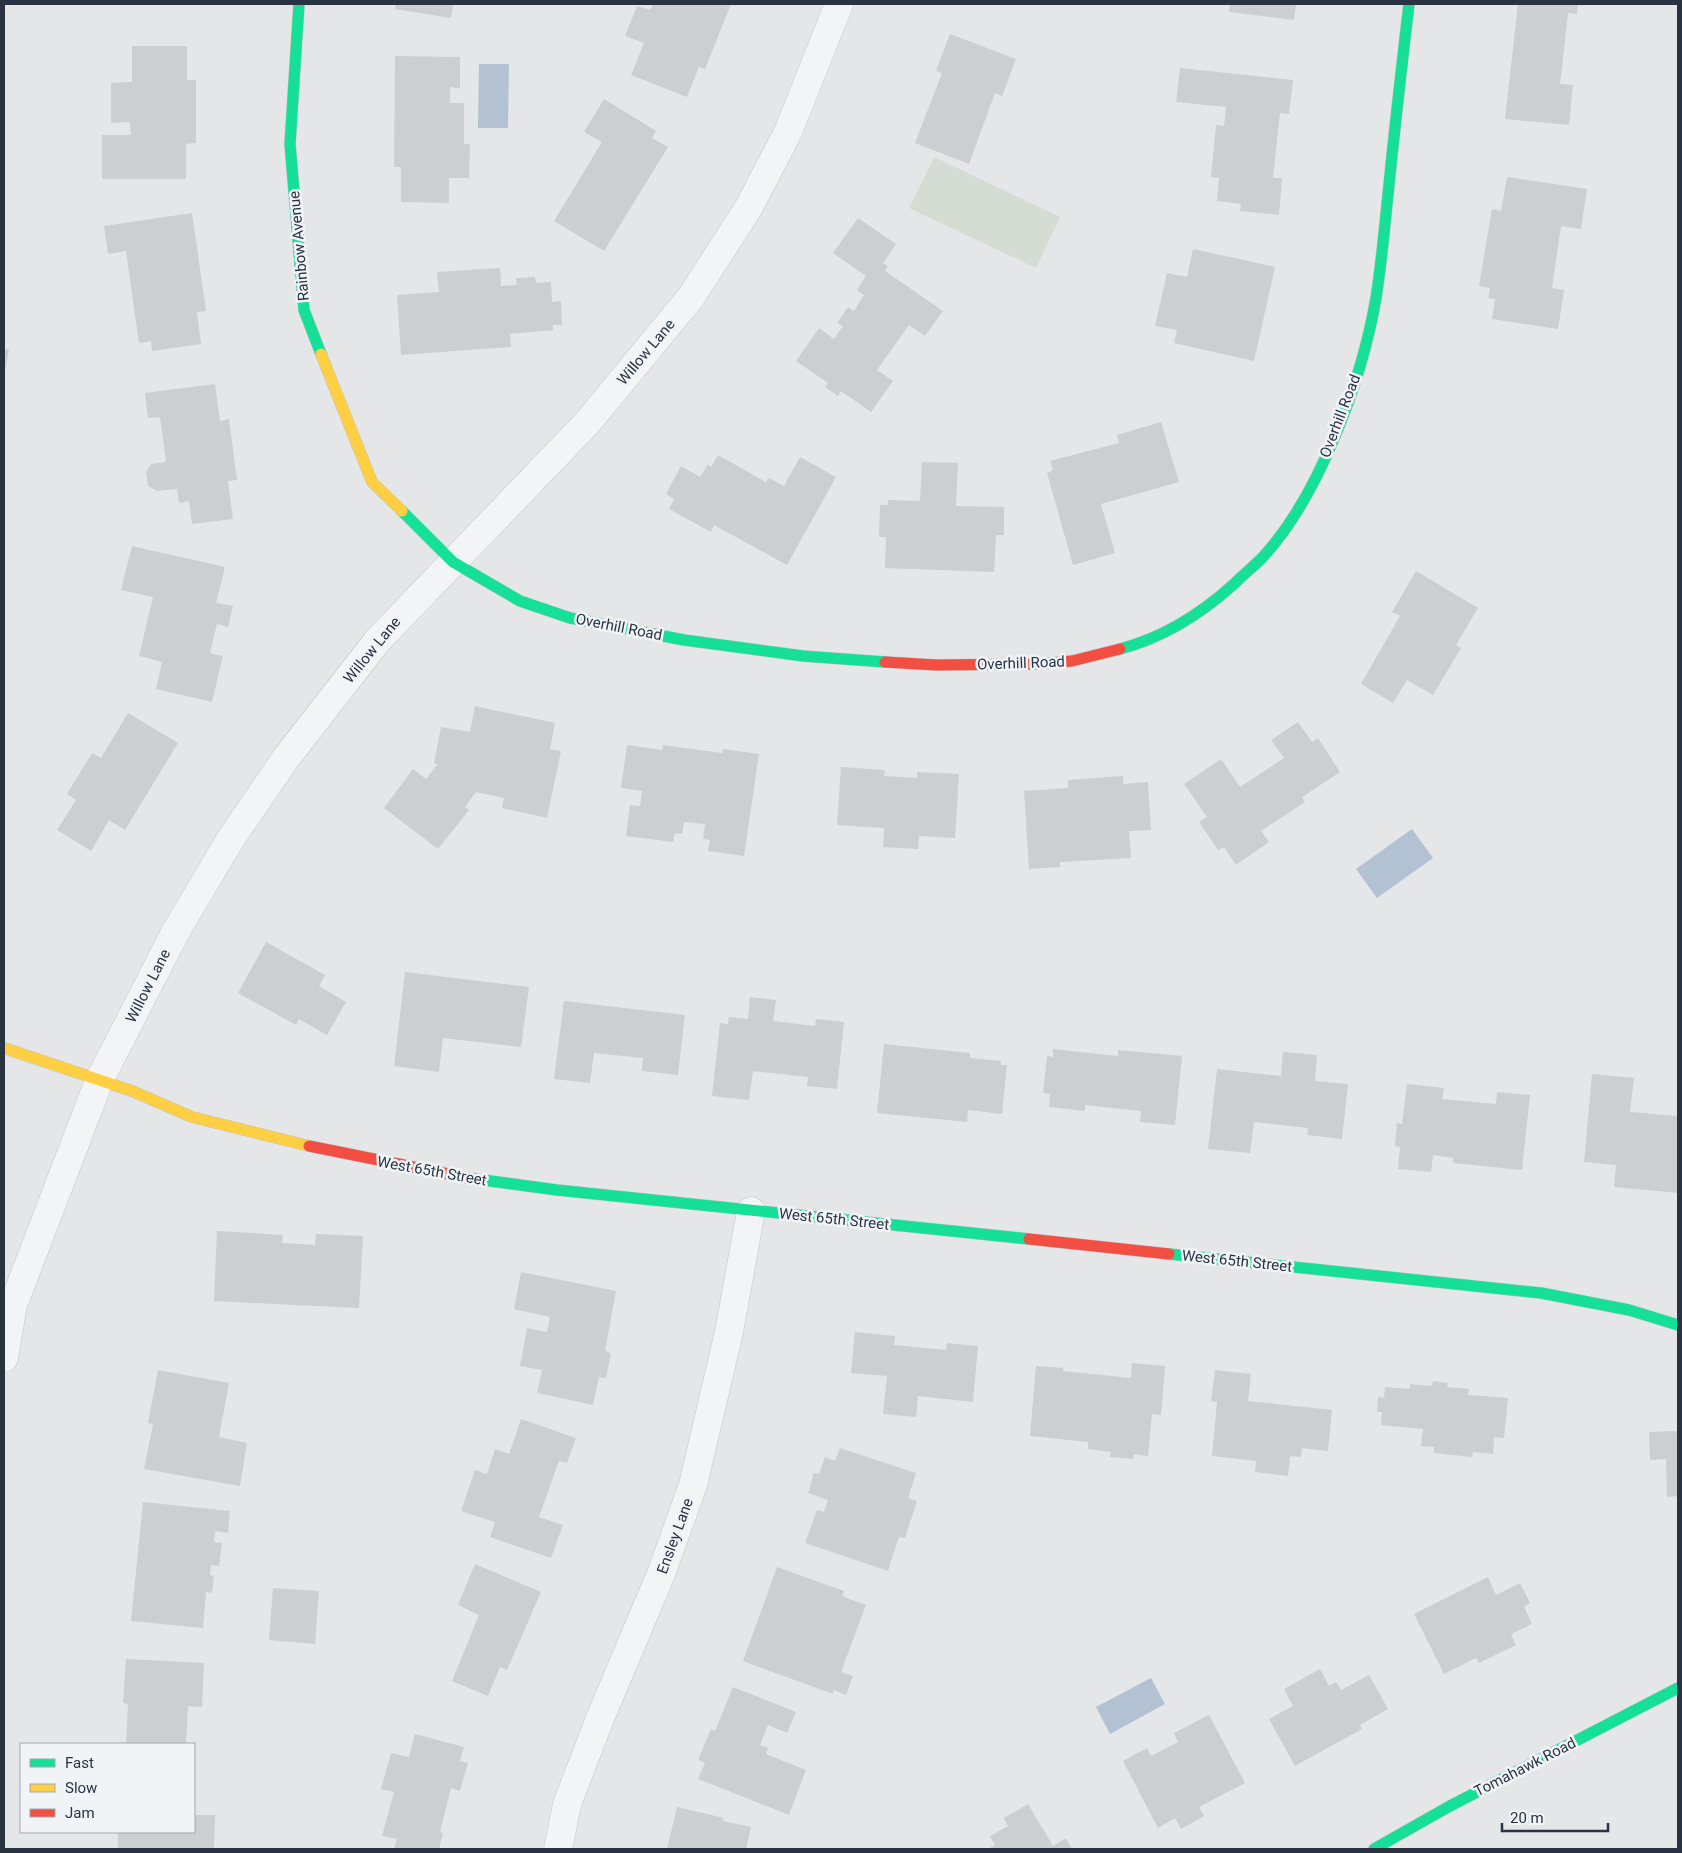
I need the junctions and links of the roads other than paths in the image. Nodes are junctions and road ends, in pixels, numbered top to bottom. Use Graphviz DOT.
graph roads {
  1 [pos="298,4"];
  2 [pos="839,4"];
  3 [pos="1409,4"];
  4 [pos="454,562"];
  5 [pos="4,1048"];
  6 [pos="99,1081"];
  7 [pos="751,1211"];
  8 [pos="1678,1325"];
  9 [pos="4,1358"];
  10 [pos="1678,1688"];
  11 [pos="558,1849"];
  12 [pos="1374,1849"];
  1 -- 4 [label="street, Rainbow Avenue"];
  2 -- 4 [label="street, Willow Lane"];
  3 -- 4 [label="street, Overhill Road"];
  4 -- 6 [label="street, Willow Lane"];
  5 -- 6 [label="street, West 65th Street"];
  6 -- 7 [label="street, West 65th Street"];
  6 -- 9 [label="street, Willow Lane"];
  7 -- 8 [label="street, West 65th Street"];
  7 -- 11 [label="street, Ensley Lane"];
  10 -- 12 [label="street, Tomahawk Road"];
}
